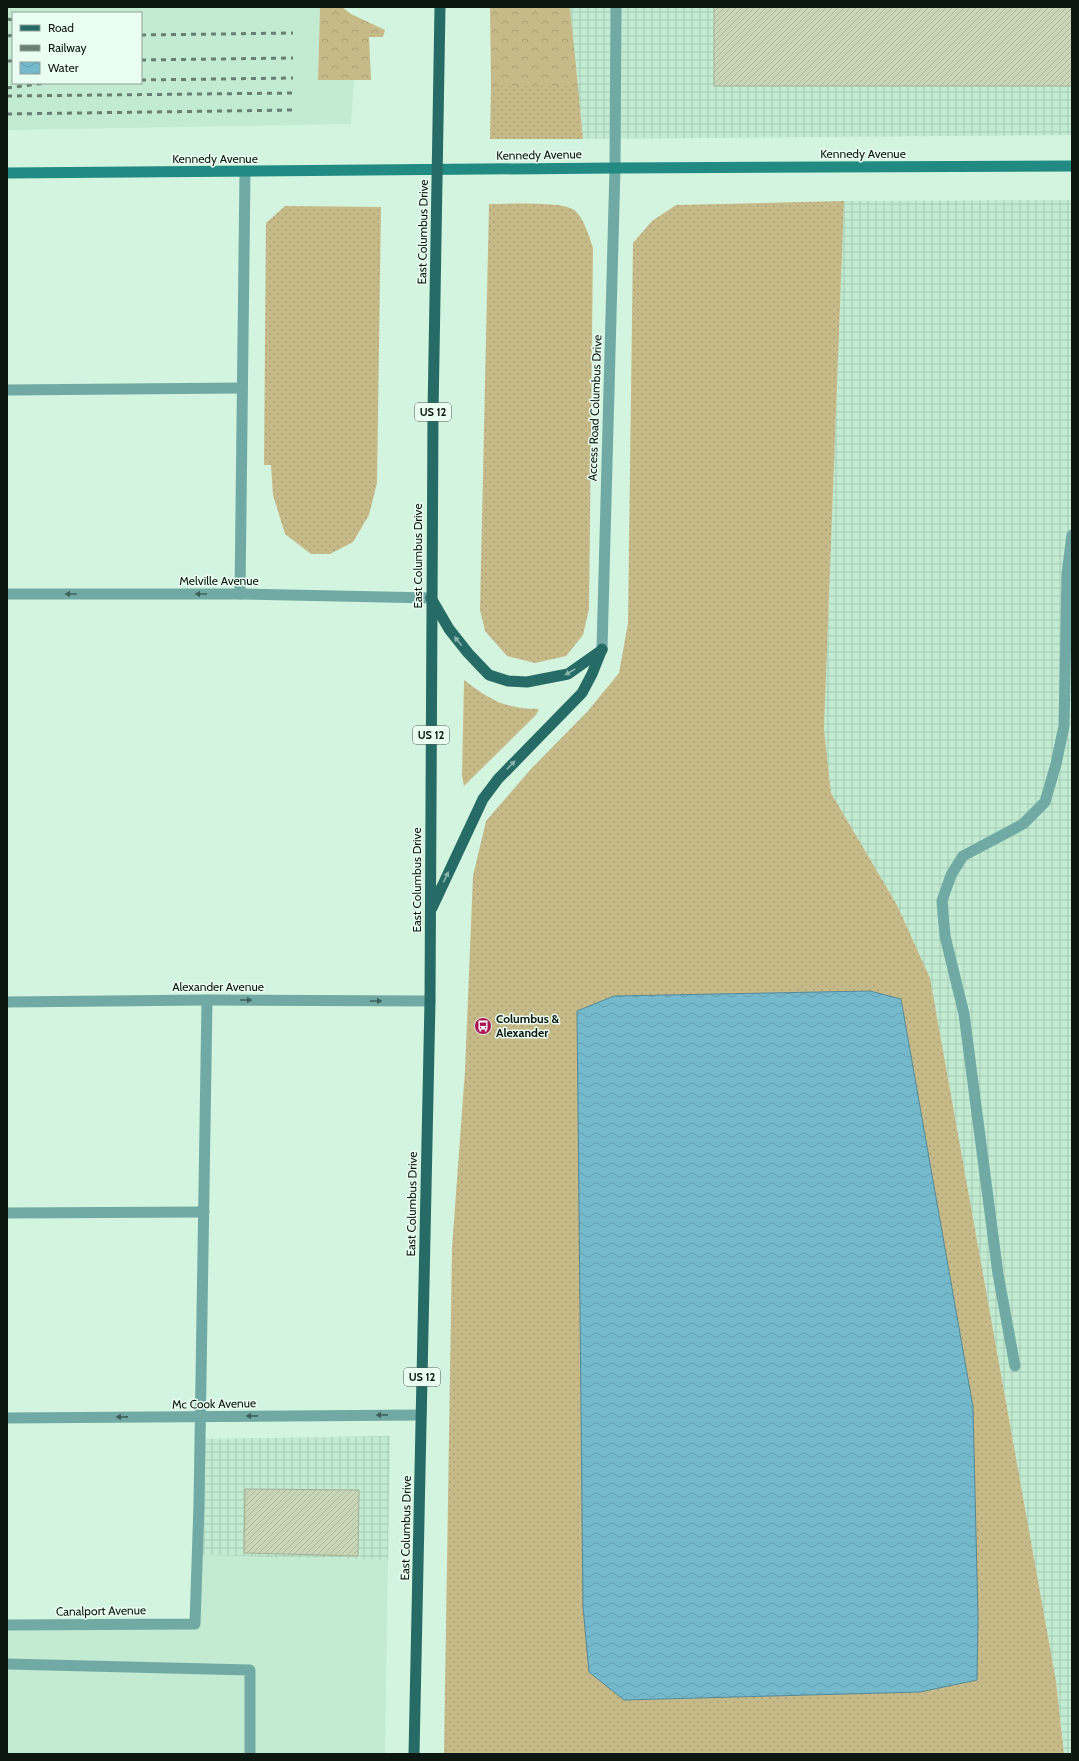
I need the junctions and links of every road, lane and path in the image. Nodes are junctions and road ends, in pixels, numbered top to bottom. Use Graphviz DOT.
graph roads {
  1 [pos="440,7"];
  2 [pos="616,7"];
  3 [pos="1072,166"];
  4 [pos="615,168"];
  5 [pos="245,171"];
  6 [pos="7,173"];
  7 [pos="242,388"];
  8 [pos="7,390"];
  9 [pos="1072,535"];
  10 [pos="7,594"];
  11 [pos="240,594"];
  12 [pos="431,598"];
  13 [pos="602,649"];
  14 [pos="430,912"];
  15 [pos="208,1000"];
  16 [pos="430,1001"];
  17 [pos="7,1002"];
  18 [pos="204,1212"];
  19 [pos="7,1213"];
  20 [pos="1015,1366"];
  21 [pos="421,1415"];
  22 [pos="200,1417"];
  23 [pos="7,1418"];
  24 [pos="7,1625"];
  25 [pos="7,1664"];
  26 [pos="250,1754"];
  27 [pos="414,1754"];
  1 -- 12 [label="main road, East Columbus Drive / US 12"];
  2 -- 4 [label="street, Access Road Columbus Drive"];
  3 -- 4 [label="main road, Kennedy Avenue"];
  4 -- 5 [label="main road, Kennedy Avenue"];
  4 -- 13 [label="street, Access Road Columbus Drive"];
  5 -- 6 [label="main road, Kennedy Avenue"];
  5 -- 7 [label="street"];
  7 -- 8 [label="street"];
  7 -- 11 [label="street"];
  9 -- 20 [label="street"];
  11 -- 10 [label="street, Melville Avenue, one-way"];
  11 -- 12 [label="street, Melville Avenue"];
  13 -- 12 [label="main road, one-way"];
  12 -- 14 [label="main road, East Columbus Drive / US 12"];
  14 -- 13 [label="main road, one-way"];
  14 -- 16 [label="main road, East Columbus Drive / US 12"];
  15 -- 16 [label="street, Alexander Avenue, one-way"];
  15 -- 17 [label="street, Alexander Avenue"];
  15 -- 18 [label="street"];
  16 -- 21 [label="main road, East Columbus Drive / US 12"];
  18 -- 19 [label="street"];
  18 -- 22 [label="street"];
  21 -- 22 [label="street, Mc Cook Avenue, one-way"];
  21 -- 27 [label="main road, East Columbus Drive / US 12"];
  22 -- 23 [label="street, Mc Cook Avenue, one-way"];
  22 -- 24 [label="street, Canalport Avenue"];
  25 -- 26 [label="street"];
}
